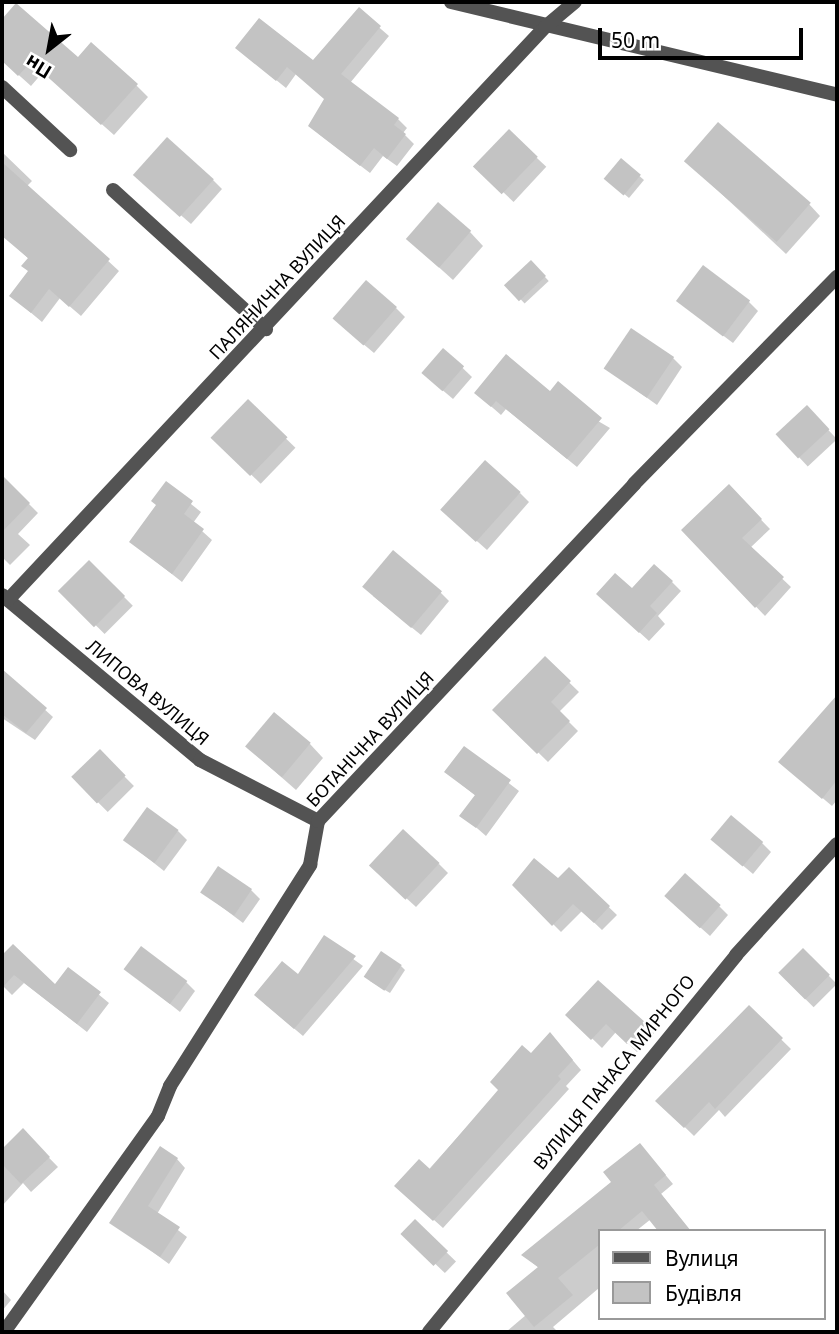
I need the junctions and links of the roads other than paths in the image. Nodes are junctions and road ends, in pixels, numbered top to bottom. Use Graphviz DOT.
graph roads {
  1 [pos="451,2"];
  2 [pos="554,2"];
  3 [pos="575,2"];
  4 [pos="545,26"];
  5 [pos="2,87"];
  6 [pos="837,96"];
  7 [pos="70,150"];
  8 [pos="113,190"];
  9 [pos="837,277"];
  10 [pos="266,329"];
  11 [pos="5,597"];
  12 [pos="318,821"];
  13 [pos="837,844"];
  14 [pos="4,1332"];
  15 [pos="429,1332"];
  1 -- 4 [label="street"];
  2 -- 4 [label="street"];
  3 -- 4 [label="street, ПАЛЯНИЧНА ВУЛИЦЯ"];
  4 -- 6 [label="street"];
  4 -- 10 [label="street, ПАЛЯНИЧНА ВУЛИЦЯ"];
  5 -- 7 [label="street"];
  8 -- 10 [label="street"];
  9 -- 12 [label="street, БОТАНІЧНА ВУЛИЦЯ"];
  10 -- 11 [label="street, ПАЛЯНИЧНА ВУЛИЦЯ"];
  11 -- 12 [label="street, ЛИПОВА ВУЛИЦЯ"];
  12 -- 14 [label="street, БОТАНІЧНА ВУЛИЦЯ"];
  13 -- 15 [label="street, ВУЛИЦЯ ПАНАСА МИРНОГО"];
}
